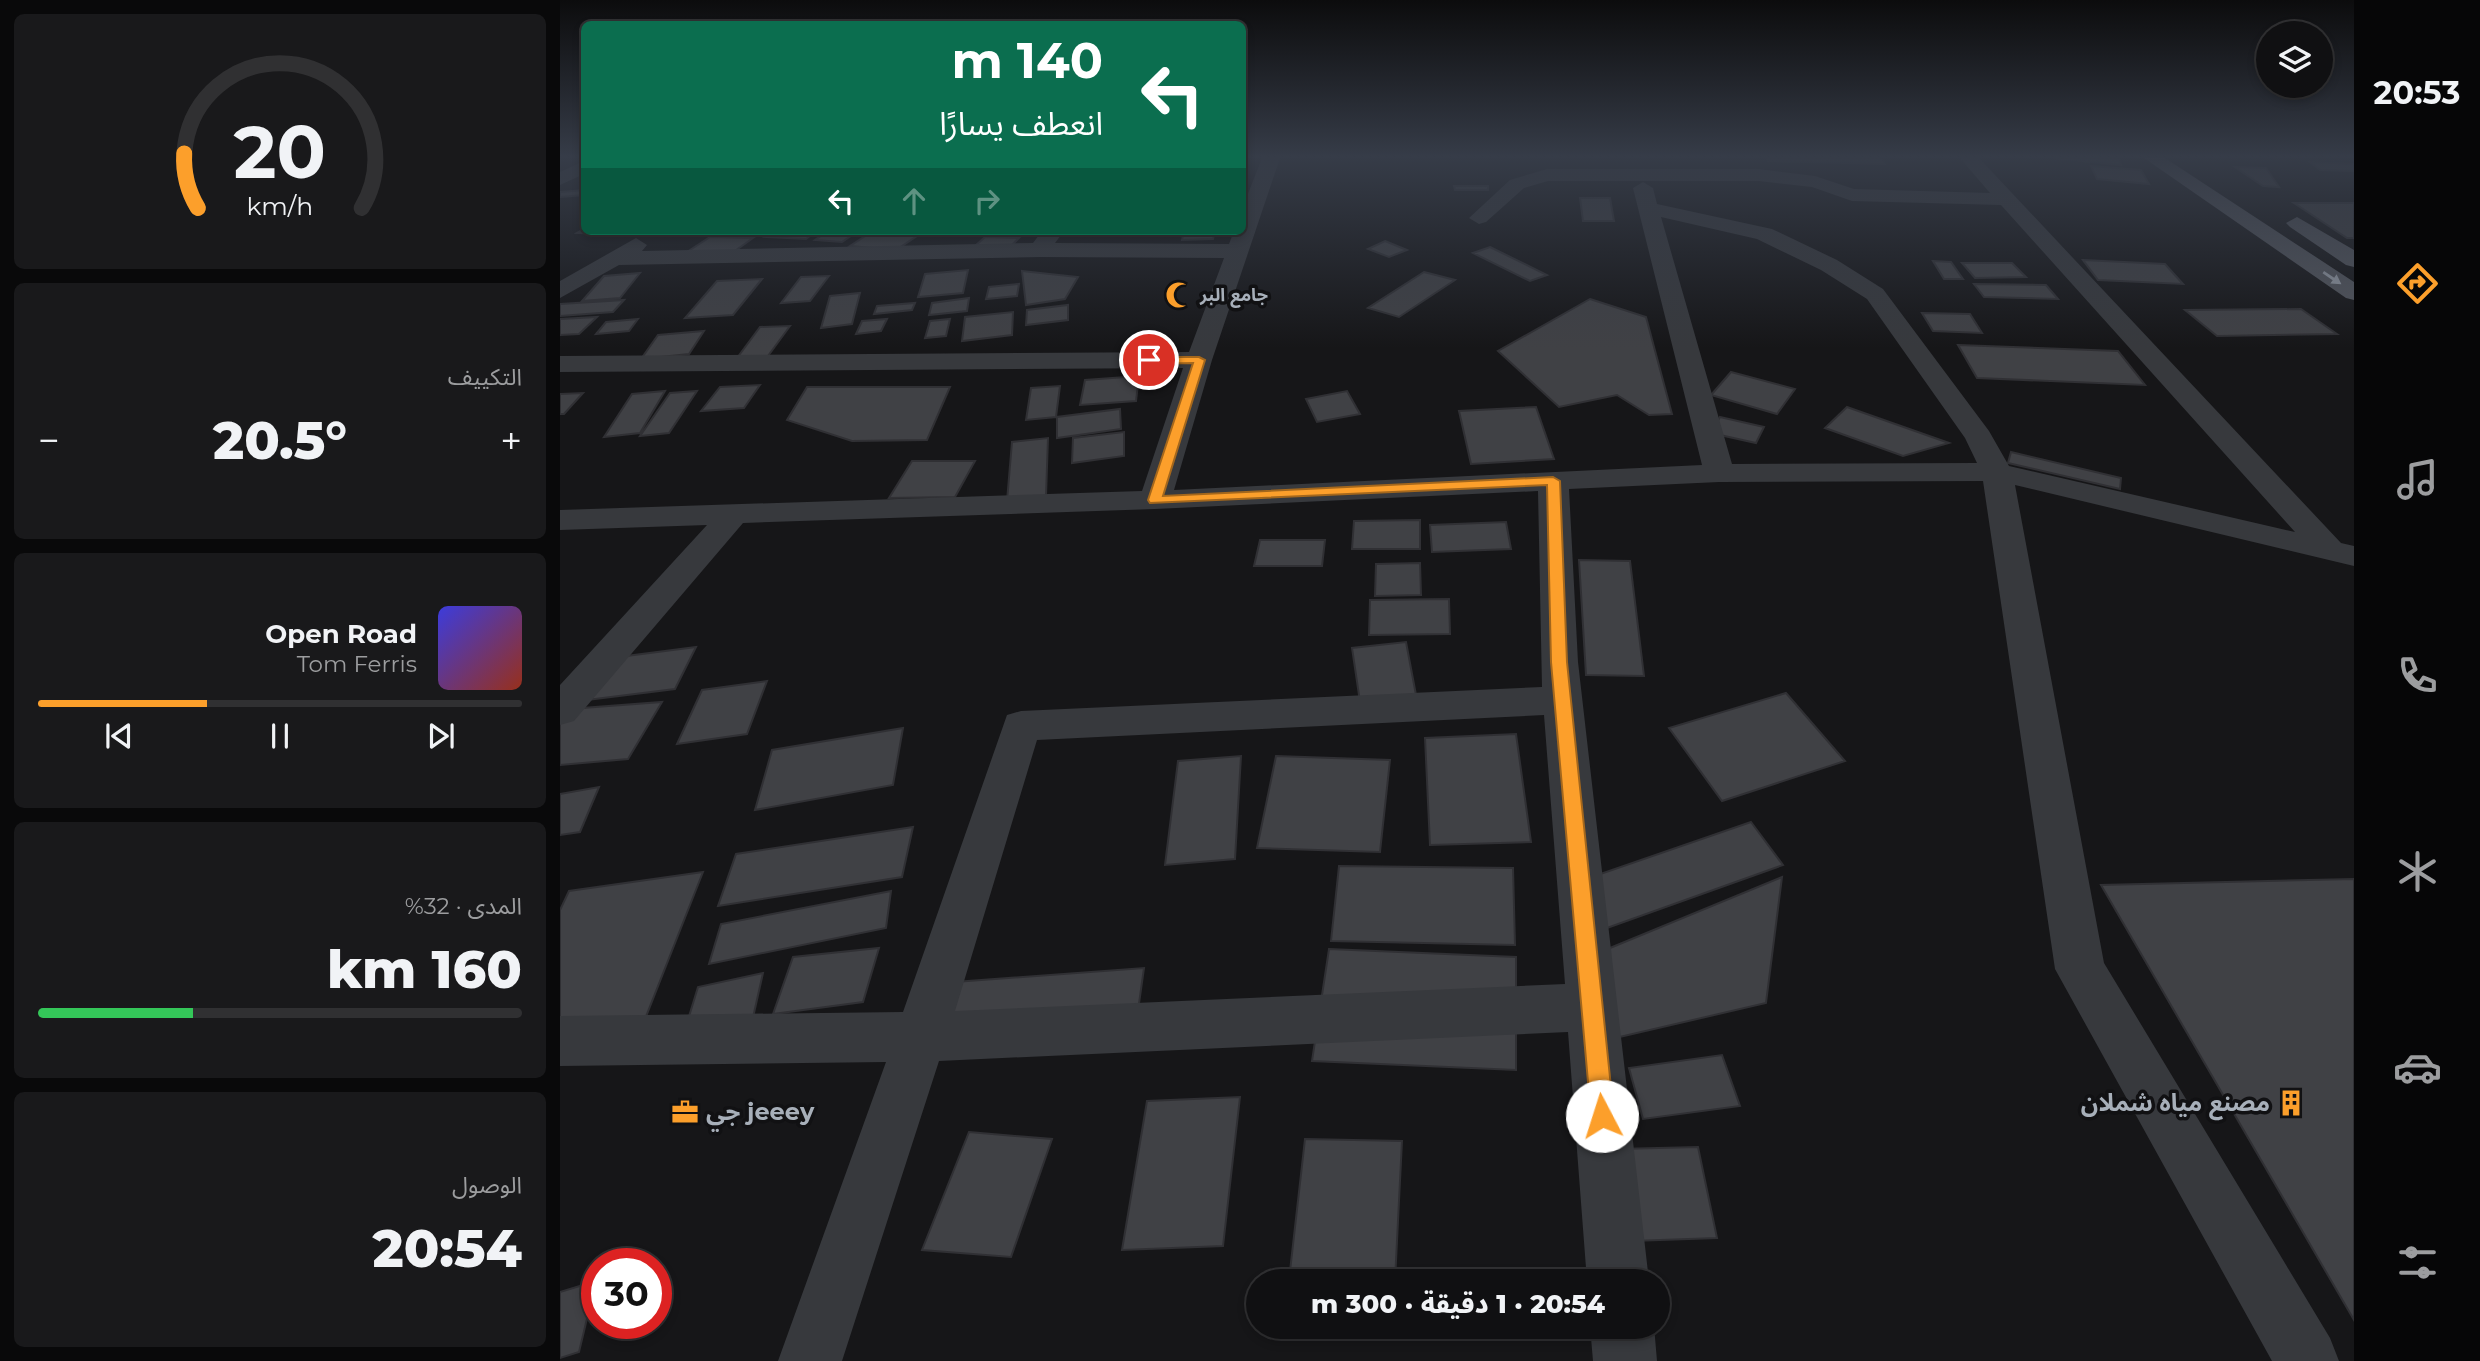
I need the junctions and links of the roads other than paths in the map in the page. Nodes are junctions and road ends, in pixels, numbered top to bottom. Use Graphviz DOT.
graph roads {
  1 [pos="1652,222"];
  2 [pos="1708,222"];
  3 [pos="2029,222"];
  4 [pos="2248,222"];
  5 [pos="2294,222"];
  6 [pos="652,235"];
  7 [pos="1050,235"];
  8 [pos="1245,235"];
  9 [pos="1040,250"];
  10 [pos="1239,251"];
  11 [pos="615,258"];
  12 [pos="2354,260"];
  13 [pos="560,291"];
  14 [pos="2354,293"];
  15 [pos="1199,360"];
  16 [pos="560,364"];
  17 [pos="1997,472"];
  18 [pos="1719,473"];
  19 [pos="1553,481"];
  20 [pos="1155,500"];
  21 [pos="734,514"];
  22 [pos="560,520"];
  23 [pos="2342,553"];
  24 [pos="1563,700"];
  25 [pos="560,711"];
  26 [pos="1592,1007"];
  27 [pos="921,1037"];
  28 [pos="560,1041"];
  29 [pos="1617,1269"];
  30 [pos="1623,1339"];
  31 [pos="810,1361"];
  32 [pos="1625,1361"];
  33 [pos="2307,1361"];
  1 -- 18 [label="street"];
  2 -- 17 [label="street"];
  3 -- 23 [label="street"];
  4 -- 14 [label="main road, one-way"];
  5 -- 12 [label="main road"];
  6 -- 11 [label="street"];
  7 -- 9 [label="street"];
  8 -- 10 [label="street"];
  9 -- 10 [label="street"];
  9 -- 11 [label="street"];
  10 -- 15 [label="street"];
  11 -- 13 [label="street"];
  15 -- 16 [label="street"];
  15 -- 20 [label="street"];
  17 -- 18 [label="street"];
  17 -- 23 [label="street"];
  17 -- 33 [label="street"];
  18 -- 19 [label="street"];
  19 -- 20 [label="street"];
  19 -- 24 [label="street"];
  20 -- 21 [label="street"];
  21 -- 22 [label="street"];
  21 -- 25 [label="street"];
  24 -- 26 [label="street"];
  24 -- 27 [label="street"];
  26 -- 27 [label="street"];
  26 -- 29 [label="street"];
  27 -- 28 [label="street"];
  27 -- 31 [label="street"];
  30 -- 32 [label="street"];
}
